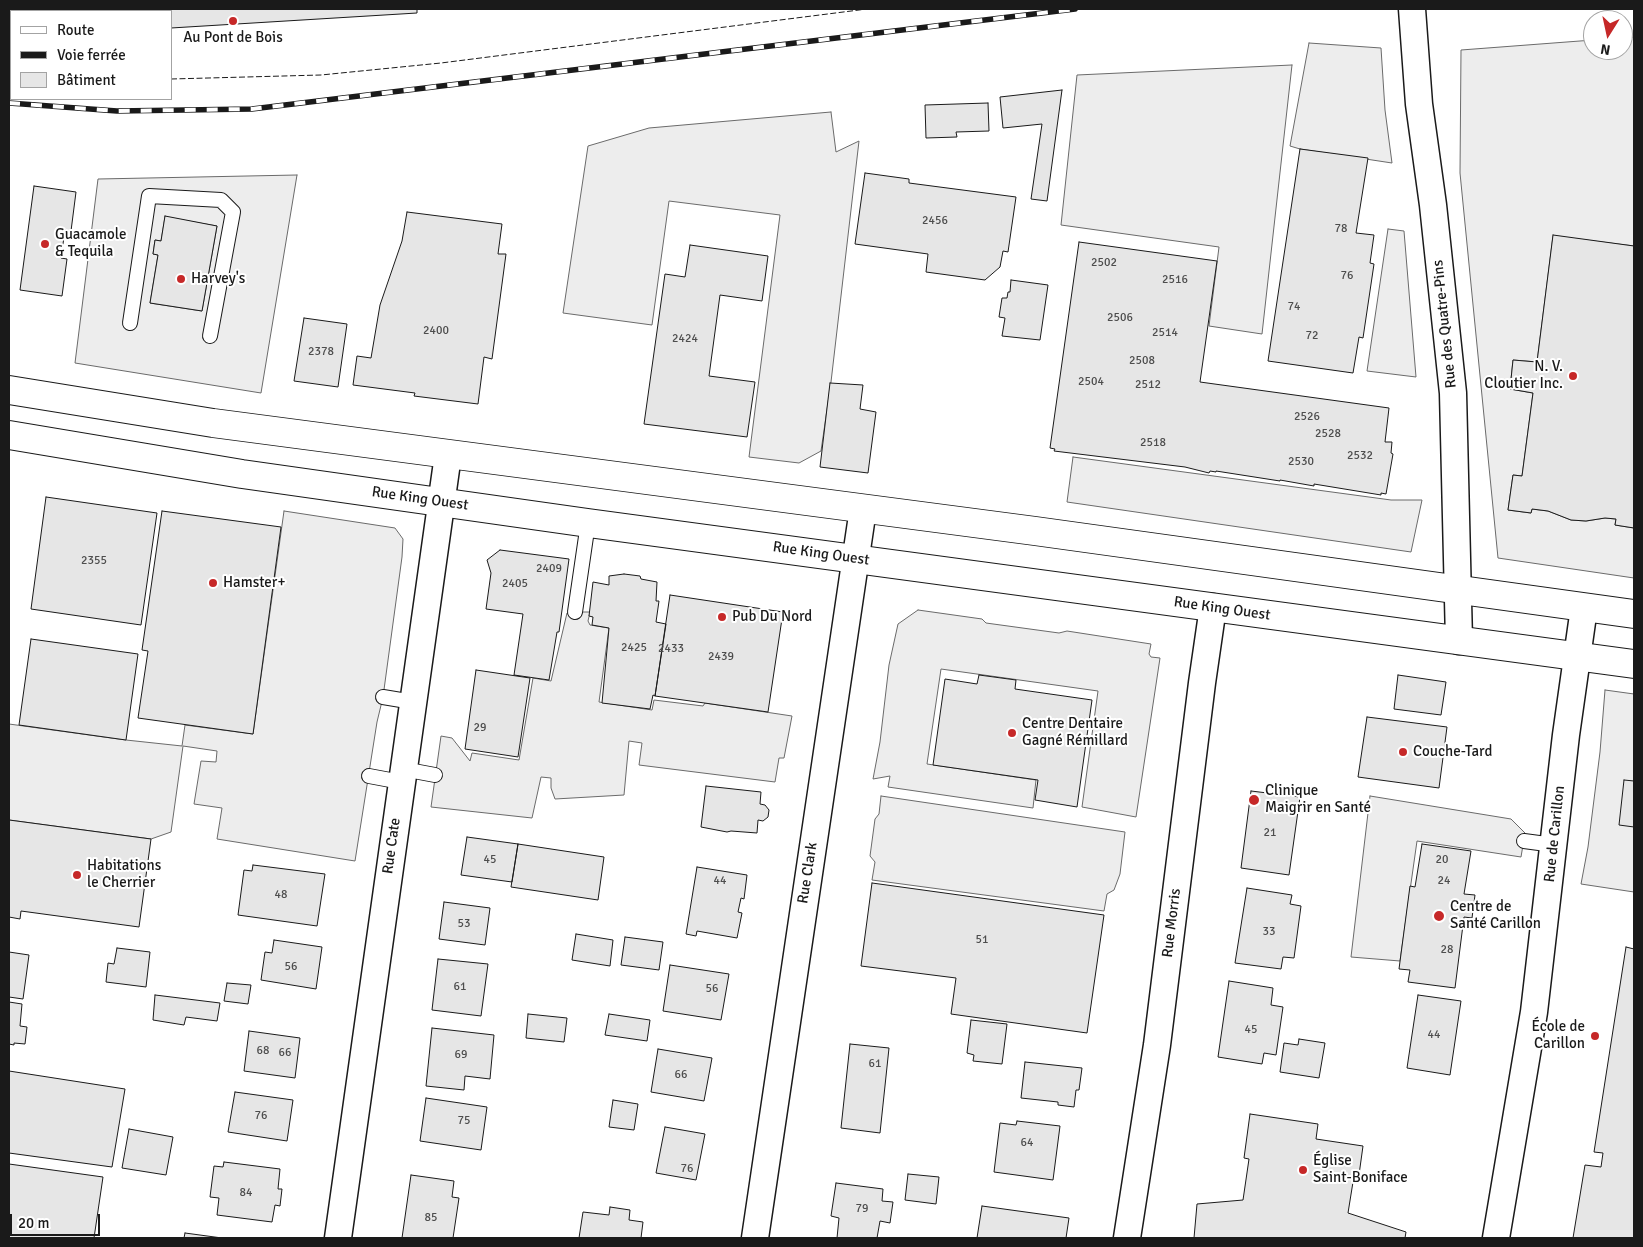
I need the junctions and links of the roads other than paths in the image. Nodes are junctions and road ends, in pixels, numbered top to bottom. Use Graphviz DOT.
graph roads {
  1 [pos="1412,9"];
  2 [pos="130,323"];
  3 [pos="210,336"];
  4 [pos="9,390"];
  5 [pos="9,435"];
  6 [pos="448,455"];
  7 [pos="441,502"];
  8 [pos="863,509"];
  9 [pos="588,523"];
  10 [pos="855,559"];
  11 [pos="1458,590"];
  12 [pos="1213,607"];
  13 [pos="1584,608"];
  14 [pos="575,612"];
  15 [pos="1634,614"];
  16 [pos="1459,641"];
  17 [pos="1576,656"];
  18 [pos="1634,664"];
  19 [pos="383,697"];
  20 [pos="413,702"];
  21 [pos="435,775"];
  22 [pos="369,776"];
  23 [pos="402,776"];
  24 [pos="1524,841"];
  25 [pos="1554,845"];
  26 [pos="338,1238"];
  27 [pos="755,1238"];
  28 [pos="1127,1238"];
  29 [pos="1496,1238"];
  1 -- 11 [label="street, Rue des Quatre-Pins"];
  2 -- 3 [label="lane"];
  4 -- 6 [label="main road"];
  5 -- 7 [label="main road, Rue King Ouest"];
  6 -- 7 [label="street, Rue Cate"];
  6 -- 8 [label="main road"];
  7 -- 9 [label="main road, Rue King Ouest"];
  7 -- 20 [label="street, Rue Cate"];
  8 -- 10 [label="street, Rue Clark"];
  8 -- 11 [label="main road"];
  9 -- 10 [label="main road, Rue King Ouest"];
  9 -- 14 [label="lane"];
  10 -- 12 [label="main road, Rue King Ouest"];
  10 -- 27 [label="street, Rue Clark"];
  11 -- 13 [label="main road"];
  11 -- 16 [label="street, Rue des Quatre-Pins"];
  12 -- 16 [label="main road, Rue King Ouest"];
  12 -- 28 [label="street, Rue Morris"];
  13 -- 15 [label="main road"];
  13 -- 17 [label="street, Rue de Carillon"];
  16 -- 17 [label="main road, Rue King Ouest"];
  17 -- 18 [label="main road, Rue King Ouest"];
  17 -- 25 [label="street, Rue de Carillon"];
  19 -- 20 [label="lane"];
  20 -- 23 [label="street, Rue Cate"];
  21 -- 23 [label="lane"];
  22 -- 23 [label="lane"];
  23 -- 26 [label="street, Rue Cate"];
  24 -- 25 [label="lane"];
  25 -- 29 [label="street, Rue de Carillon"];
}
